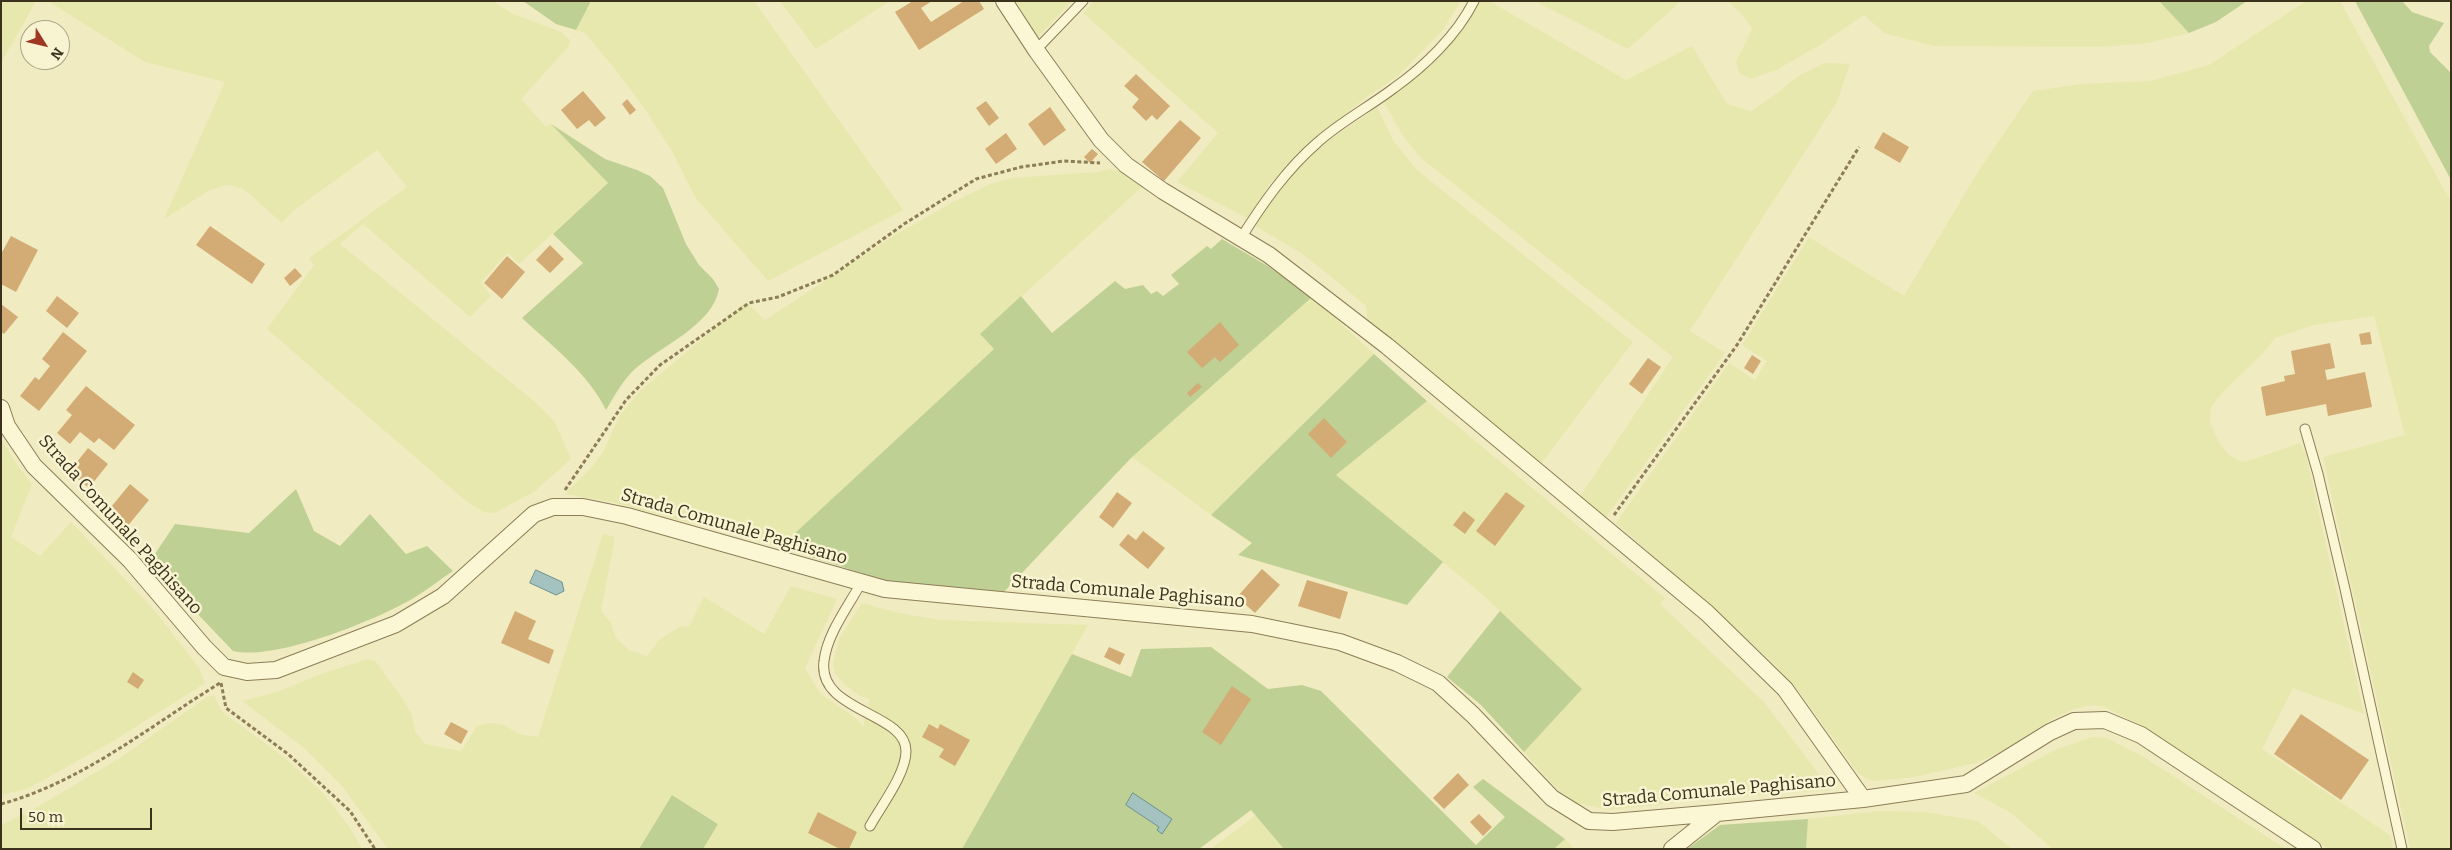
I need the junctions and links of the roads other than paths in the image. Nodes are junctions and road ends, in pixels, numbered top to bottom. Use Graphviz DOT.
graph roads {
  1 [pos="1004,1"];
  2 [pos="1084,1"];
  3 [pos="1474,1"];
  4 [pos="1036,50"];
  5 [pos="1241,238"];
  6 [pos="1,408"];
  7 [pos="2305,429"];
  8 [pos="861,583"];
  9 [pos="1863,799"];
  10 [pos="1717,813"];
  11 [pos="870,826"];
  12 [pos="1672,849"];
  13 [pos="2313,849"];
  14 [pos="2402,849"];
  1 -- 4 [label="street"];
  2 -- 4 [label="lane"];
  3 -- 5 [label="lane"];
  4 -- 5 [label="street"];
  5 -- 9 [label="street"];
  6 -- 8 [label="street, Strada Comunale Paghisano"];
  7 -- 14 [label="lane"];
  8 -- 10 [label="street, Strada Comunale Paghisano"];
  8 -- 11 [label="lane"];
  9 -- 10 [label="street, Strada Comunale Paghisano"];
  9 -- 13 [label="street, Strada Comunale Paghisano"];
  10 -- 12 [label="street"];
}
